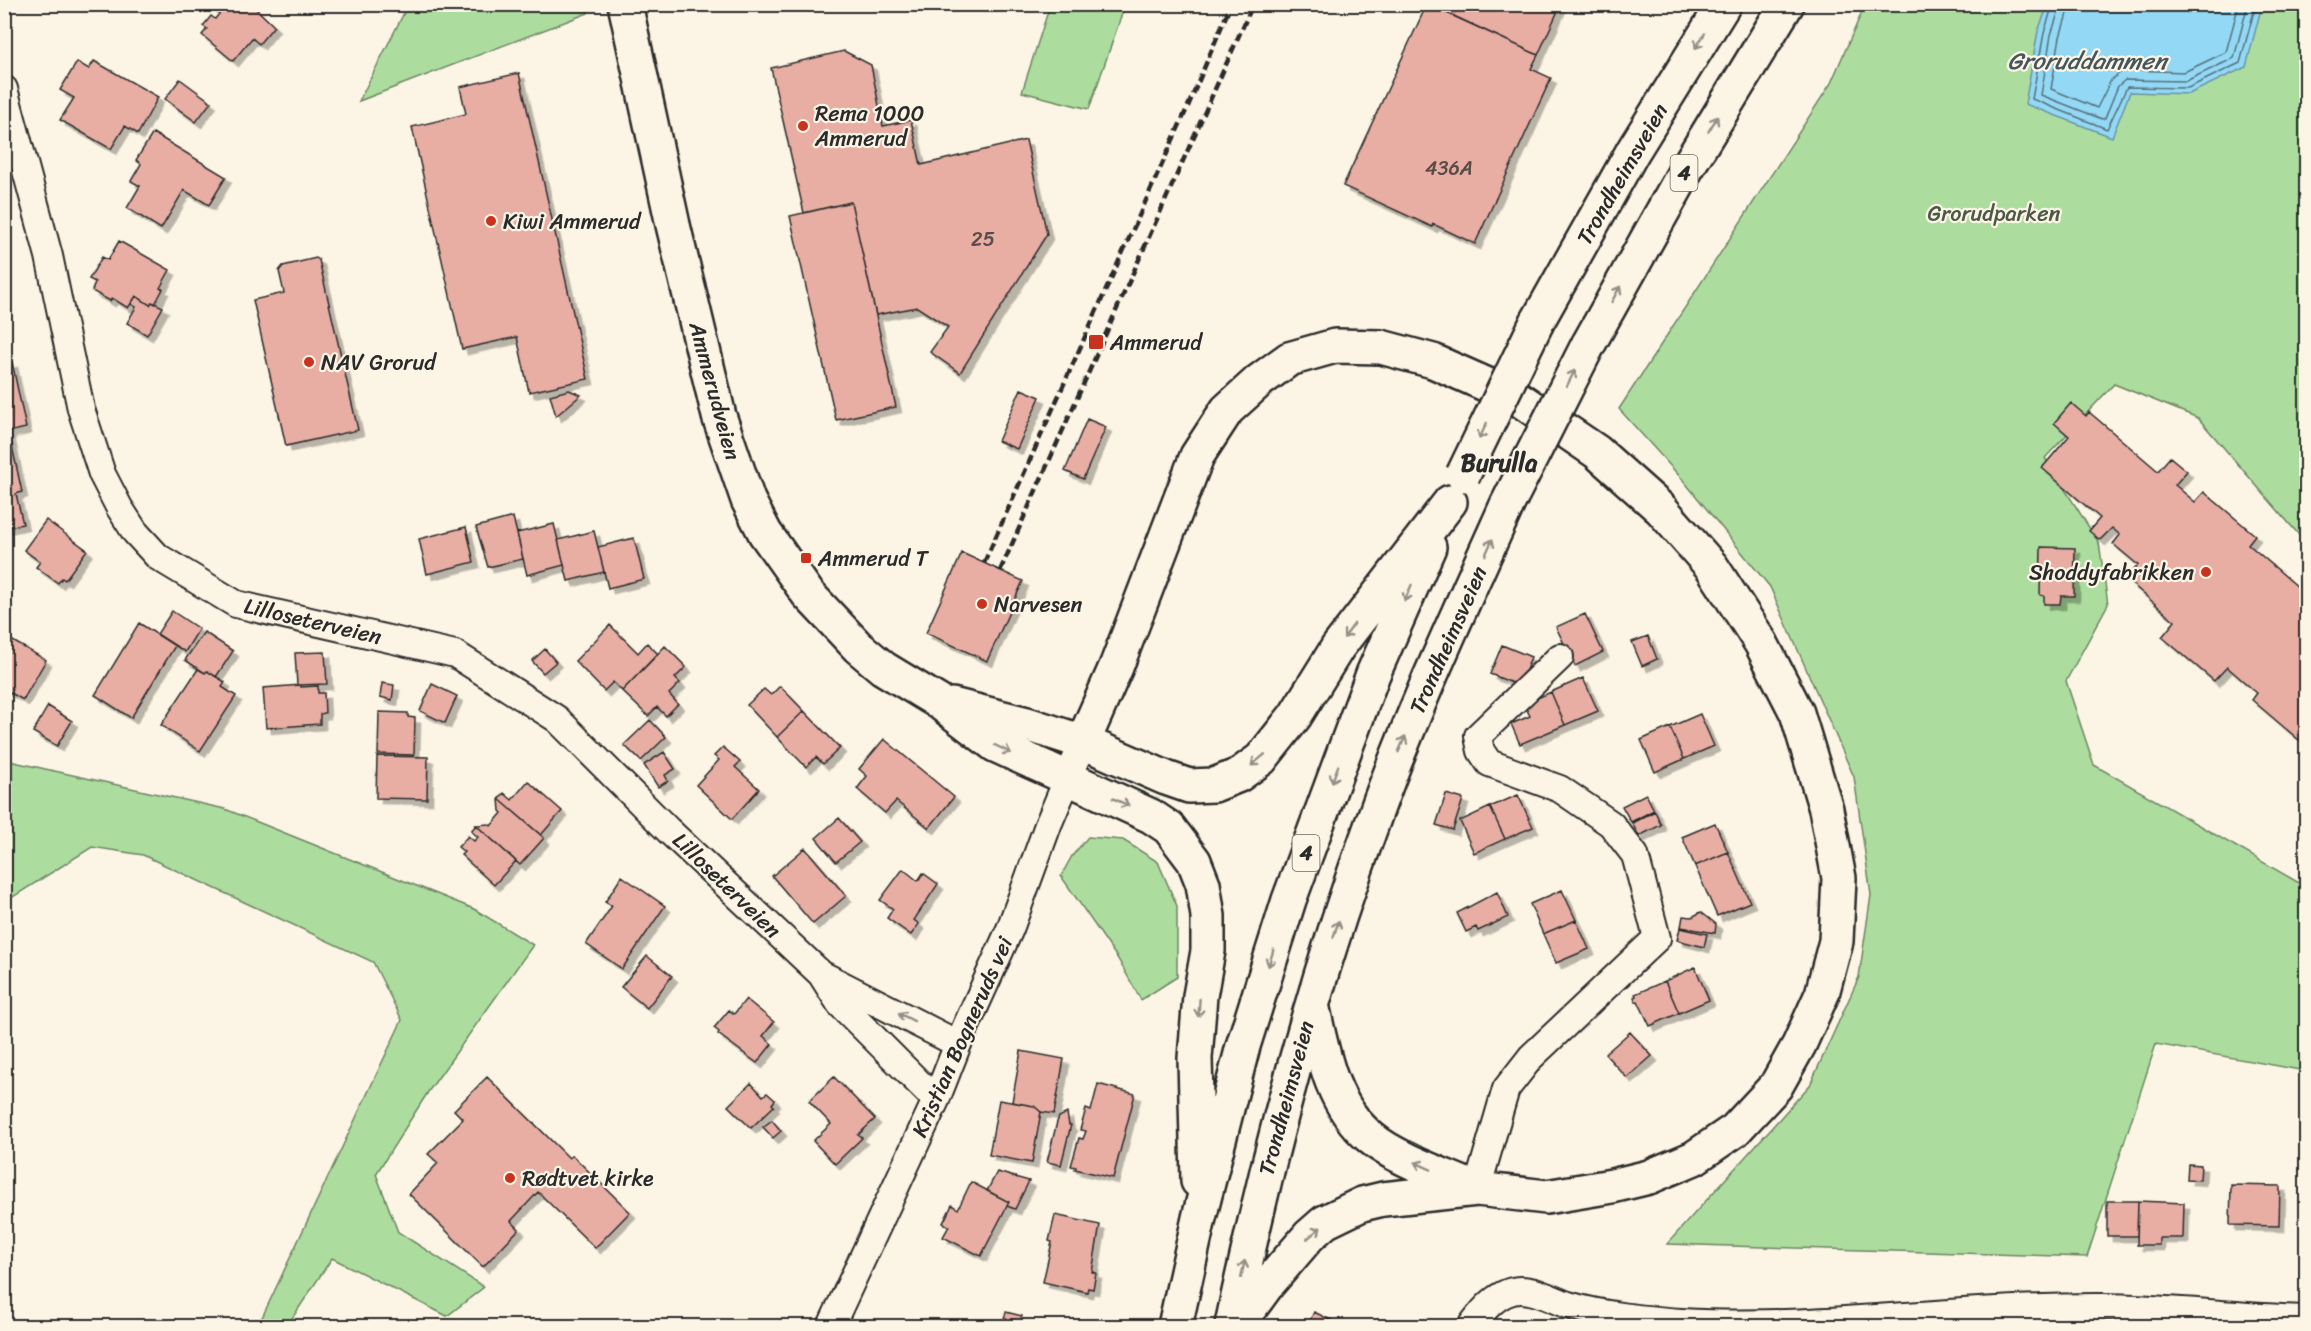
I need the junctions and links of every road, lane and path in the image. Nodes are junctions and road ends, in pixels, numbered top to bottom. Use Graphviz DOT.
graph roads {
  1 [pos="625,4"];
  2 [pos="1724,4"];
  3 [pos="1787,4"];
  4 [pos="4,89"];
  5 [pos="1456,488"];
  6 [pos="1560,657"];
  7 [pos="939,702"];
  8 [pos="1083,742"];
  9 [pos="1068,778"];
  10 [pos="821,974"];
  11 [pos="1311,1005"];
  12 [pos="958,1044"];
  13 [pos="936,1100"];
  14 [pos="1477,1189"];
  15 [pos="1199,1218"];
  16 [pos="2307,1319"];
  17 [pos="2251,1322"];
  18 [pos="831,1326"];
  19 [pos="1175,1326"];
  20 [pos="1231,1326"];
  21 [pos="1237,1326"];
  22 [pos="1472,1326"];
  1 -- 7 [label="main road, Ammerudveien"];
  2 -- 5 [label="main road, Trondheimsveien / 4, one-way, bridge"];
  11 -- 3 [label="main road, Trondheimsveien / 4, one-way, bridge"];
  4 -- 10 [label="street, Lilloseterveien"];
  5 -- 8 [label="main road, Ammerudveien, one-way"];
  5 -- 15 [label="main road, Trondheimsveien / 4, one-way"];
  6 -- 14 [label="street"];
  7 -- 8 [label="main road, Ammerudveien"];
  7 -- 9 [label="main road, Ammerudveien, one-way"];
  8 -- 9 [label="street, Kristian Bogneruds vei"];
  8 -- 14 [label="main road"];
  9 -- 12 [label="street, Kristian Bogneruds vei"];
  9 -- 15 [label="main road, Ammerudveien, one-way"];
  12 -- 10 [label="street, Lilloseterveien, one-way"];
  10 -- 13 [label="street, Lilloseterveien"];
  14 -- 11 [label="main road, one-way"];
  20 -- 11 [label="main road, Trondheimsveien / 4, one-way"];
  12 -- 13 [label="street, Kristian Bogneruds vei"];
  13 -- 18 [label="street, Kristian Bogneruds vei"];
  21 -- 14 [label="main road, one-way"];
  15 -- 19 [label="main road, Trondheimsveien / 4"];
  16 -- 17 [label="street"];
  17 -- 22 [label="street"];
}
